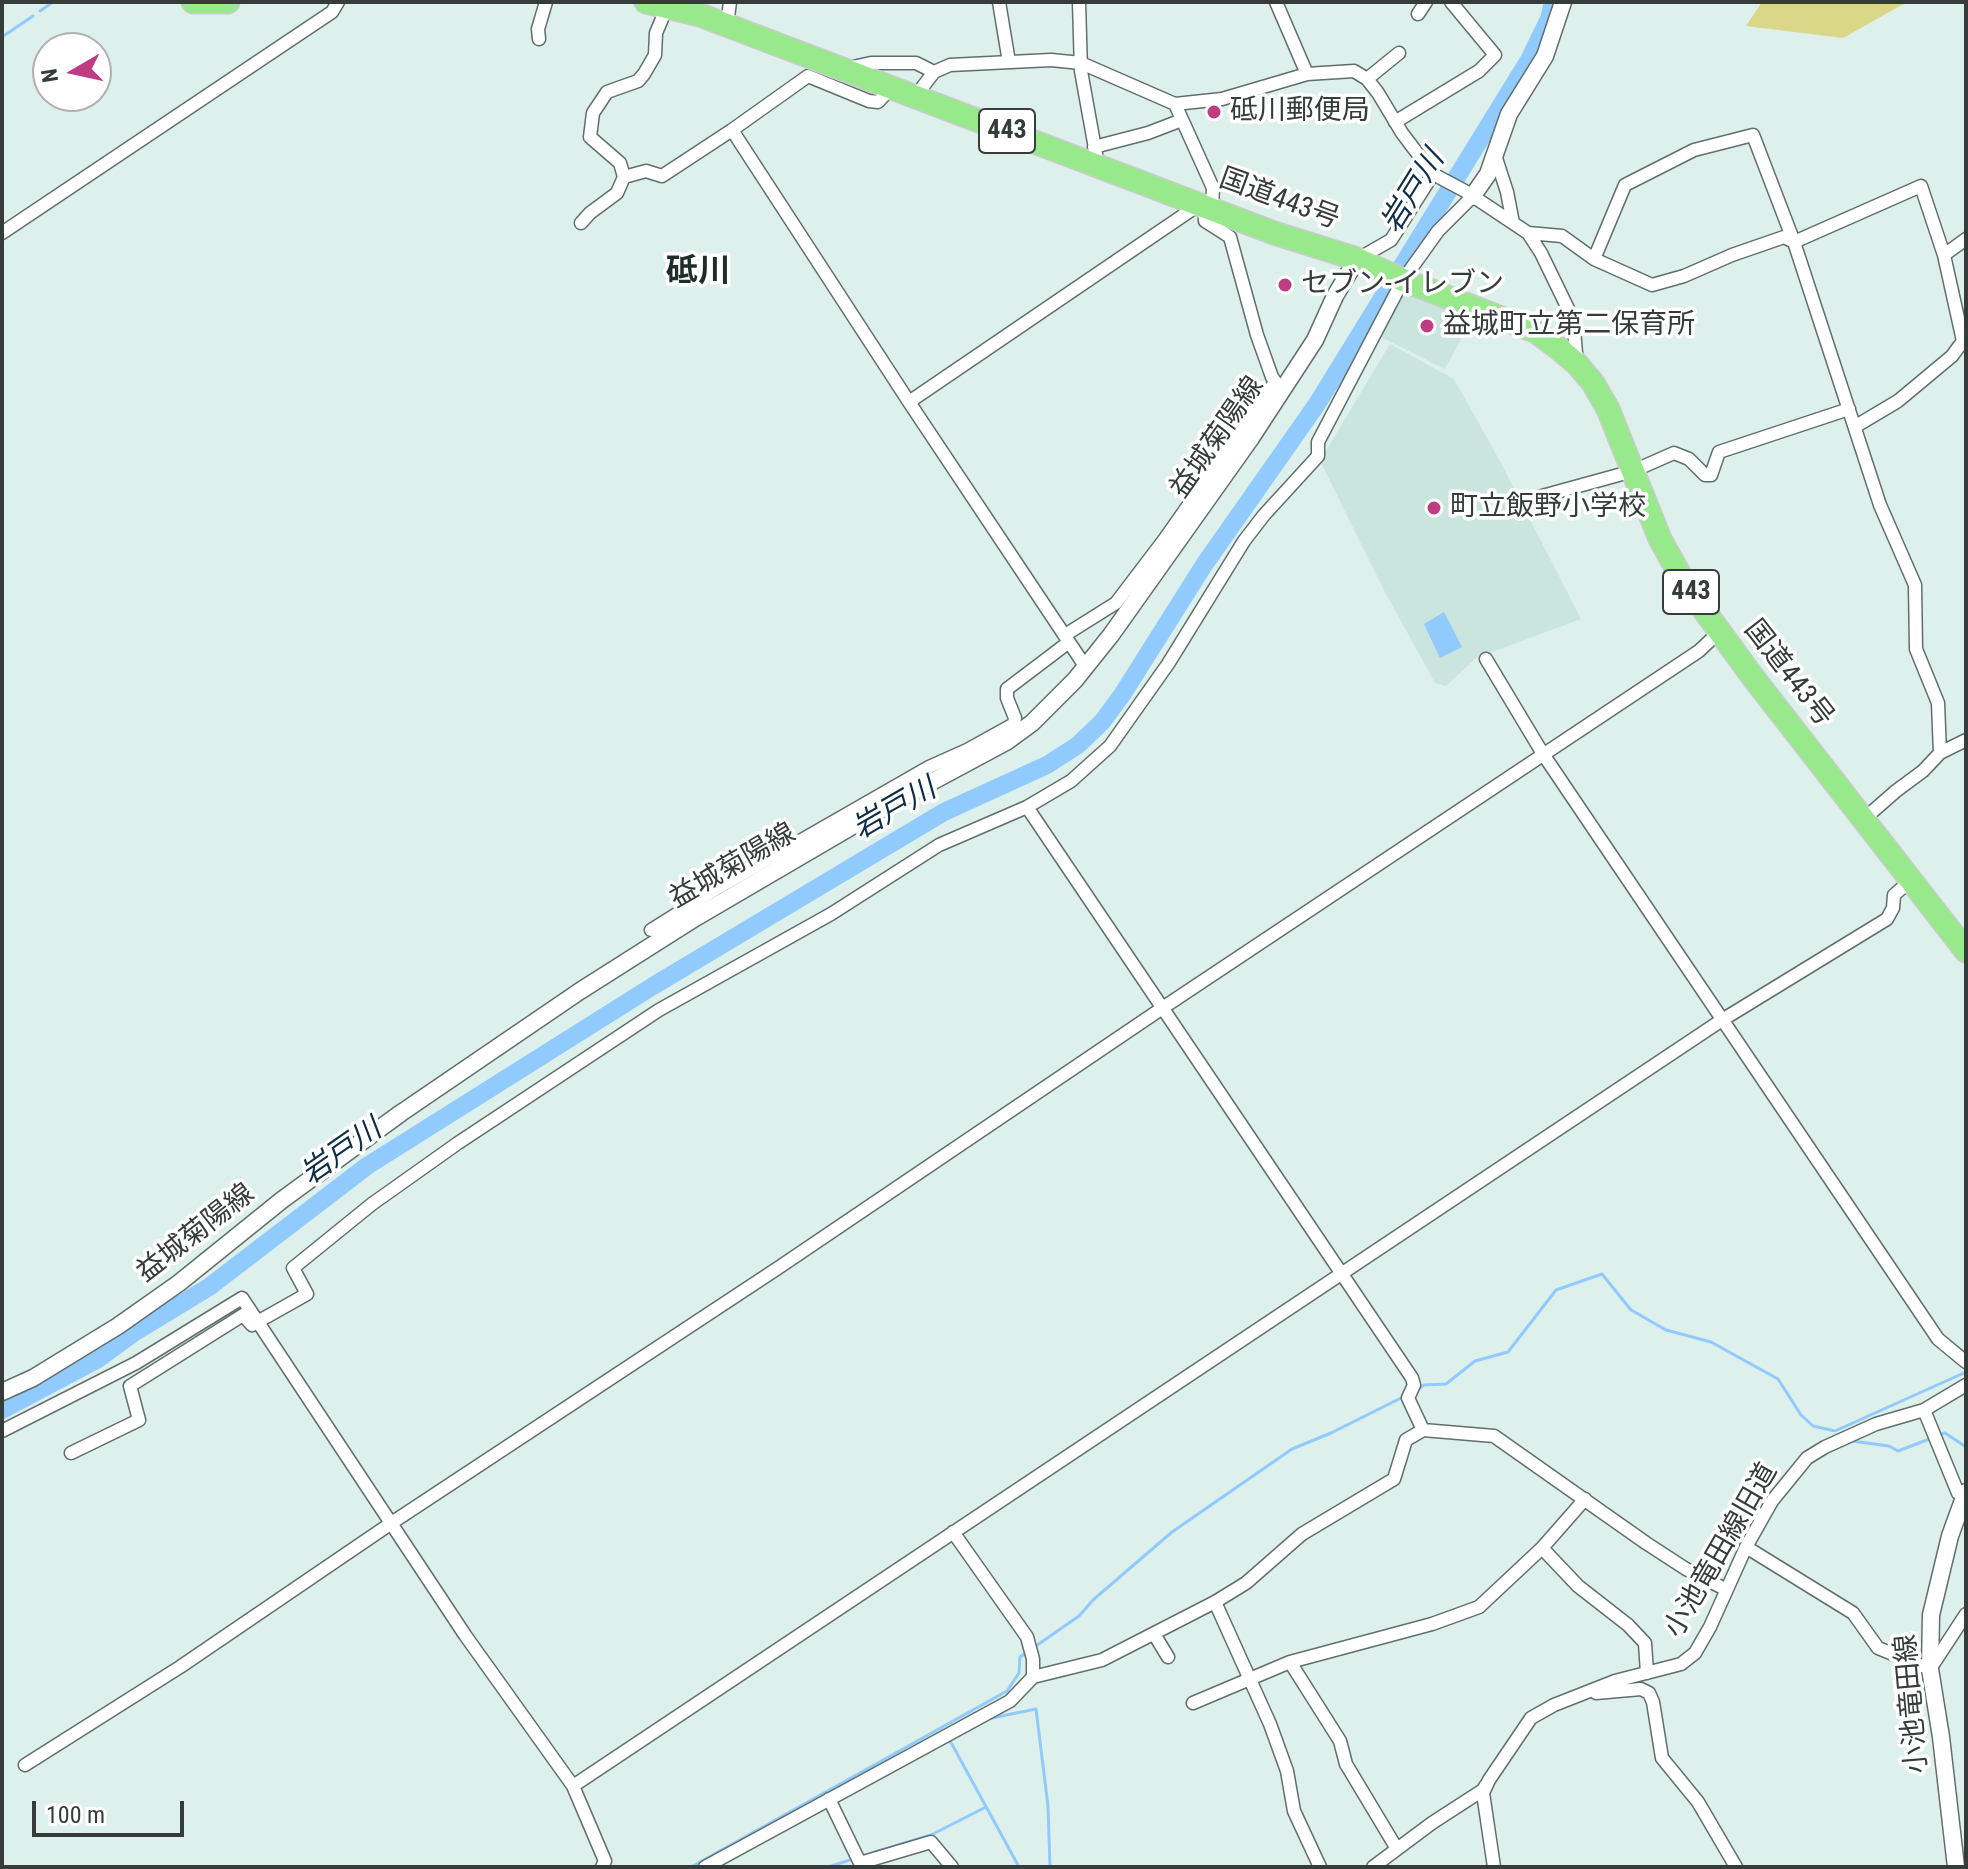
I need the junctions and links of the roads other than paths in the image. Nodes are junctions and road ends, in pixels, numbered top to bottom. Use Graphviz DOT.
graph roads {
  1 [pos="193,2"];
  2 [pos="224,2"];
  3 [pos="338,2"];
  4 [pos="546,2"];
  5 [pos="730,2"];
  6 [pos="999,2"];
  7 [pos="1079,2"];
  8 [pos="1276,2"];
  9 [pos="1426,2"];
  10 [pos="1451,2"];
  11 [pos="1563,2"];
  12 [pos="660,4"];
  13 [pos="1418,14"];
  14 [pos="727,25"];
  15 [pos="539,39"];
  16 [pos="1399,53"];
  17 [pos="1009,62"];
  18 [pos="1081,63"];
  19 [pos="844,70"];
  20 [pos="934,72"];
  21 [pos="1307,74"];
  22 [pos="1367,79"];
  23 [pos="891,88"];
  24 [pos="915,97"];
  25 [pos="1175,104"];
  26 [pos="1182,120"];
  27 [pos="1395,122"];
  28 [pos="732,130"];
  29 [pos="1094,155"];
  30 [pos="1495,155"];
  31 [pos="1433,174"];
  32 [pos="624,177"];
  33 [pos="1469,194"];
  34 [pos="1206,206"];
  35 [pos="581,223"];
  36 [pos="1513,223"];
  37 [pos="2,233"];
  38 [pos="1528,233"];
  39 [pos="1966,239"];
  40 [pos="1794,242"];
  41 [pos="1944,255"];
  42 [pos="1594,259"];
  43 [pos="1363,262"];
  44 [pos="1403,280"];
  45 [pos="1964,343"];
  46 [pos="1577,364"];
  47 [pos="1279,387"];
  48 [pos="909,402"];
  49 [pos="1849,409"];
  50 [pos="1856,426"];
  51 [pos="1633,471"];
  52 [pos="1524,501"];
  53 [pos="1718,633"];
  54 [pos="1067,639"];
  55 [pos="1486,659"];
  56 [pos="1085,666"];
  57 [pos="1966,740"];
  58 [pos="1940,753"];
  59 [pos="1543,754"];
  60 [pos="1027,807"];
  61 [pos="1864,819"];
  62 [pos="1911,880"];
  63 [pos="651,930"];
  64 [pos="1966,951"];
  65 [pos="1161,1009"];
  66 [pos="1722,1020"];
  67 [pos="1341,1273"];
  68 [pos="257,1323"];
  69 [pos="1966,1362"];
  70 [pos="1966,1385"];
  71 [pos="2,1392"];
  72 [pos="1924,1410"];
  73 [pos="1423,1430"];
  74 [pos="2,1431"];
  75 [pos="71,1453"];
  76 [pos="1965,1496"];
  77 [pos="1585,1499"];
  78 [pos="393,1522"];
  79 [pos="953,1532"];
  80 [pos="1746,1547"];
  81 [pos="1542,1548"];
  82 [pos="1725,1589"];
  83 [pos="1215,1602"];
  84 [pos="1966,1614"];
  85 [pos="1154,1634"];
  86 [pos="1168,1657"];
  87 [pos="1290,1662"];
  88 [pos="1930,1669"];
  89 [pos="1647,1673"];
  90 [pos="1033,1677"];
  91 [pos="1250,1679"];
  92 [pos="1582,1694"];
  93 [pos="1193,1703"];
  94 [pos="25,1765"];
  95 [pos="1489,1780"];
  96 [pos="573,1786"];
  97 [pos="829,1799"];
  98 [pos="1397,1849"];
  99 [pos="858,1865"];
  100 [pos="602,1867"];
  101 [pos="705,1867"];
  102 [pos="952,1867"];
  103 [pos="1320,1867"];
  104 [pos="1373,1867"];
  105 [pos="1494,1867"];
  106 [pos="1736,1867"];
  107 [pos="1956,1867"];
  1 -- 2 [label="highway"];
  3 -- 37 [label="street"];
  4 -- 15 [label="street"];
  5 -- 14 [label="street"];
  6 -- 17 [label="street"];
  7 -- 18 [label="street"];
  8 -- 21 [label="street"];
  9 -- 13 [label="street"];
  10 -- 27 [label="street"];
  11 -- 30 [label="main road"];
  12 -- 14 [label="highway, 国道443号 / 443"];
  12 -- 32 [label="street"];
  14 -- 19 [label="highway, 国道443号 / 443"];
  16 -- 22 [label="street"];
  17 -- 18 [label="street"];
  17 -- 20 [label="street"];
  18 -- 25 [label="street"];
  18 -- 29 [label="street"];
  19 -- 20 [label="street"];
  19 -- 23 [label="highway, 国道443号 / 443"];
  20 -- 24 [label="street"];
  21 -- 22 [label="street"];
  21 -- 25 [label="street"];
  22 -- 27 [label="street"];
  23 -- 24 [label="highway, 国道443号 / 443"];
  23 -- 28 [label="street"];
  24 -- 29 [label="highway, 国道443号 / 443"];
  25 -- 26 [label="street"];
  26 -- 29 [label="street"];
  26 -- 34 [label="street"];
  27 -- 31 [label="street"];
  28 -- 32 [label="street"];
  28 -- 48 [label="street"];
  29 -- 34 [label="highway, 国道443号 / 443"];
  30 -- 33 [label="main road"];
  30 -- 36 [label="street"];
  31 -- 33 [label="street"];
  31 -- 43 [label="street"];
  32 -- 35 [label="street"];
  33 -- 36 [label="street"];
  33 -- 44 [label="street"];
  34 -- 43 [label="highway, 国道443号 / 443"];
  34 -- 47 [label="street"];
  34 -- 48 [label="street"];
  36 -- 38 [label="street"];
  38 -- 42 [label="street"];
  38 -- 46 [label="street"];
  39 -- 41 [label="street"];
  40 -- 41 [label="street"];
  40 -- 42 [label="street"];
  40 -- 42 [label="street"];
  40 -- 49 [label="street"];
  41 -- 45 [label="street"];
  43 -- 44 [label="highway, 国道443号 / 443"];
  43 -- 47 [label="main road, 益城菊陽線"];
  44 -- 46 [label="highway, 国道443号 / 443"];
  44 -- 60 [label="street"];
  45 -- 50 [label="street"];
  46 -- 51 [label="highway, 国道443号 / 443"];
  47 -- 54 [label="street"];
  47 -- 56 [label="main road, 益城菊陽線"];
  48 -- 54 [label="street"];
  49 -- 50 [label="street"];
  49 -- 51 [label="street"];
  50 -- 58 [label="street"];
  51 -- 52 [label="street"];
  51 -- 53 [label="highway, 国道443号 / 443"];
  53 -- 59 [label="street"];
  53 -- 61 [label="highway, 国道443号 / 443"];
  54 -- 56 [label="street"];
  54 -- 63 [label="street"];
  55 -- 59 [label="street"];
  56 -- 71 [label="main road, 益城菊陽線"];
  57 -- 58 [label="street"];
  58 -- 61 [label="street"];
  59 -- 65 [label="street"];
  59 -- 66 [label="street"];
  60 -- 65 [label="street"];
  60 -- 68 [label="street"];
  61 -- 62 [label="highway, 国道443号 / 443"];
  62 -- 64 [label="highway, 国道443号 / 443"];
  62 -- 66 [label="street"];
  65 -- 67 [label="street"];
  65 -- 78 [label="street"];
  66 -- 67 [label="street"];
  66 -- 69 [label="street"];
  67 -- 73 [label="street"];
  67 -- 79 [label="street"];
  68 -- 74 [label="street"];
  68 -- 75 [label="street"];
  68 -- 78 [label="street"];
  70 -- 72 [label="street, 小池竜田線旧道"];
  72 -- 76 [label="street"];
  72 -- 80 [label="street, 小池竜田線旧道"];
  73 -- 77 [label="street"];
  73 -- 83 [label="street"];
  76 -- 88 [label="main road, 小池竜田線"];
  77 -- 81 [label="street"];
  77 -- 82 [label="street"];
  78 -- 94 [label="street"];
  78 -- 96 [label="street"];
  79 -- 90 [label="street"];
  79 -- 96 [label="street"];
  80 -- 82 [label="street, 小池竜田線旧道"];
  80 -- 88 [label="street"];
  81 -- 87 [label="street"];
  81 -- 89 [label="street"];
  82 -- 89 [label="street, 小池竜田線旧道"];
  83 -- 85 [label="street"];
  83 -- 91 [label="street"];
  84 -- 88 [label="street"];
  85 -- 86 [label="street"];
  85 -- 90 [label="street"];
  87 -- 91 [label="street"];
  87 -- 98 [label="street"];
  88 -- 107 [label="main road, 小池竜田線"];
  89 -- 92 [label="street, 小池竜田線旧道"];
  90 -- 97 [label="street"];
  91 -- 93 [label="street"];
  91 -- 103 [label="street"];
  92 -- 95 [label="street, 小池竜田線旧道"];
  92 -- 106 [label="street"];
  95 -- 98 [label="street"];
  95 -- 105 [label="street, 小池竜田線旧道"];
  96 -- 100 [label="street"];
  97 -- 99 [label="street"];
  97 -- 101 [label="street"];
  98 -- 104 [label="street"];
  99 -- 102 [label="street"];
}
